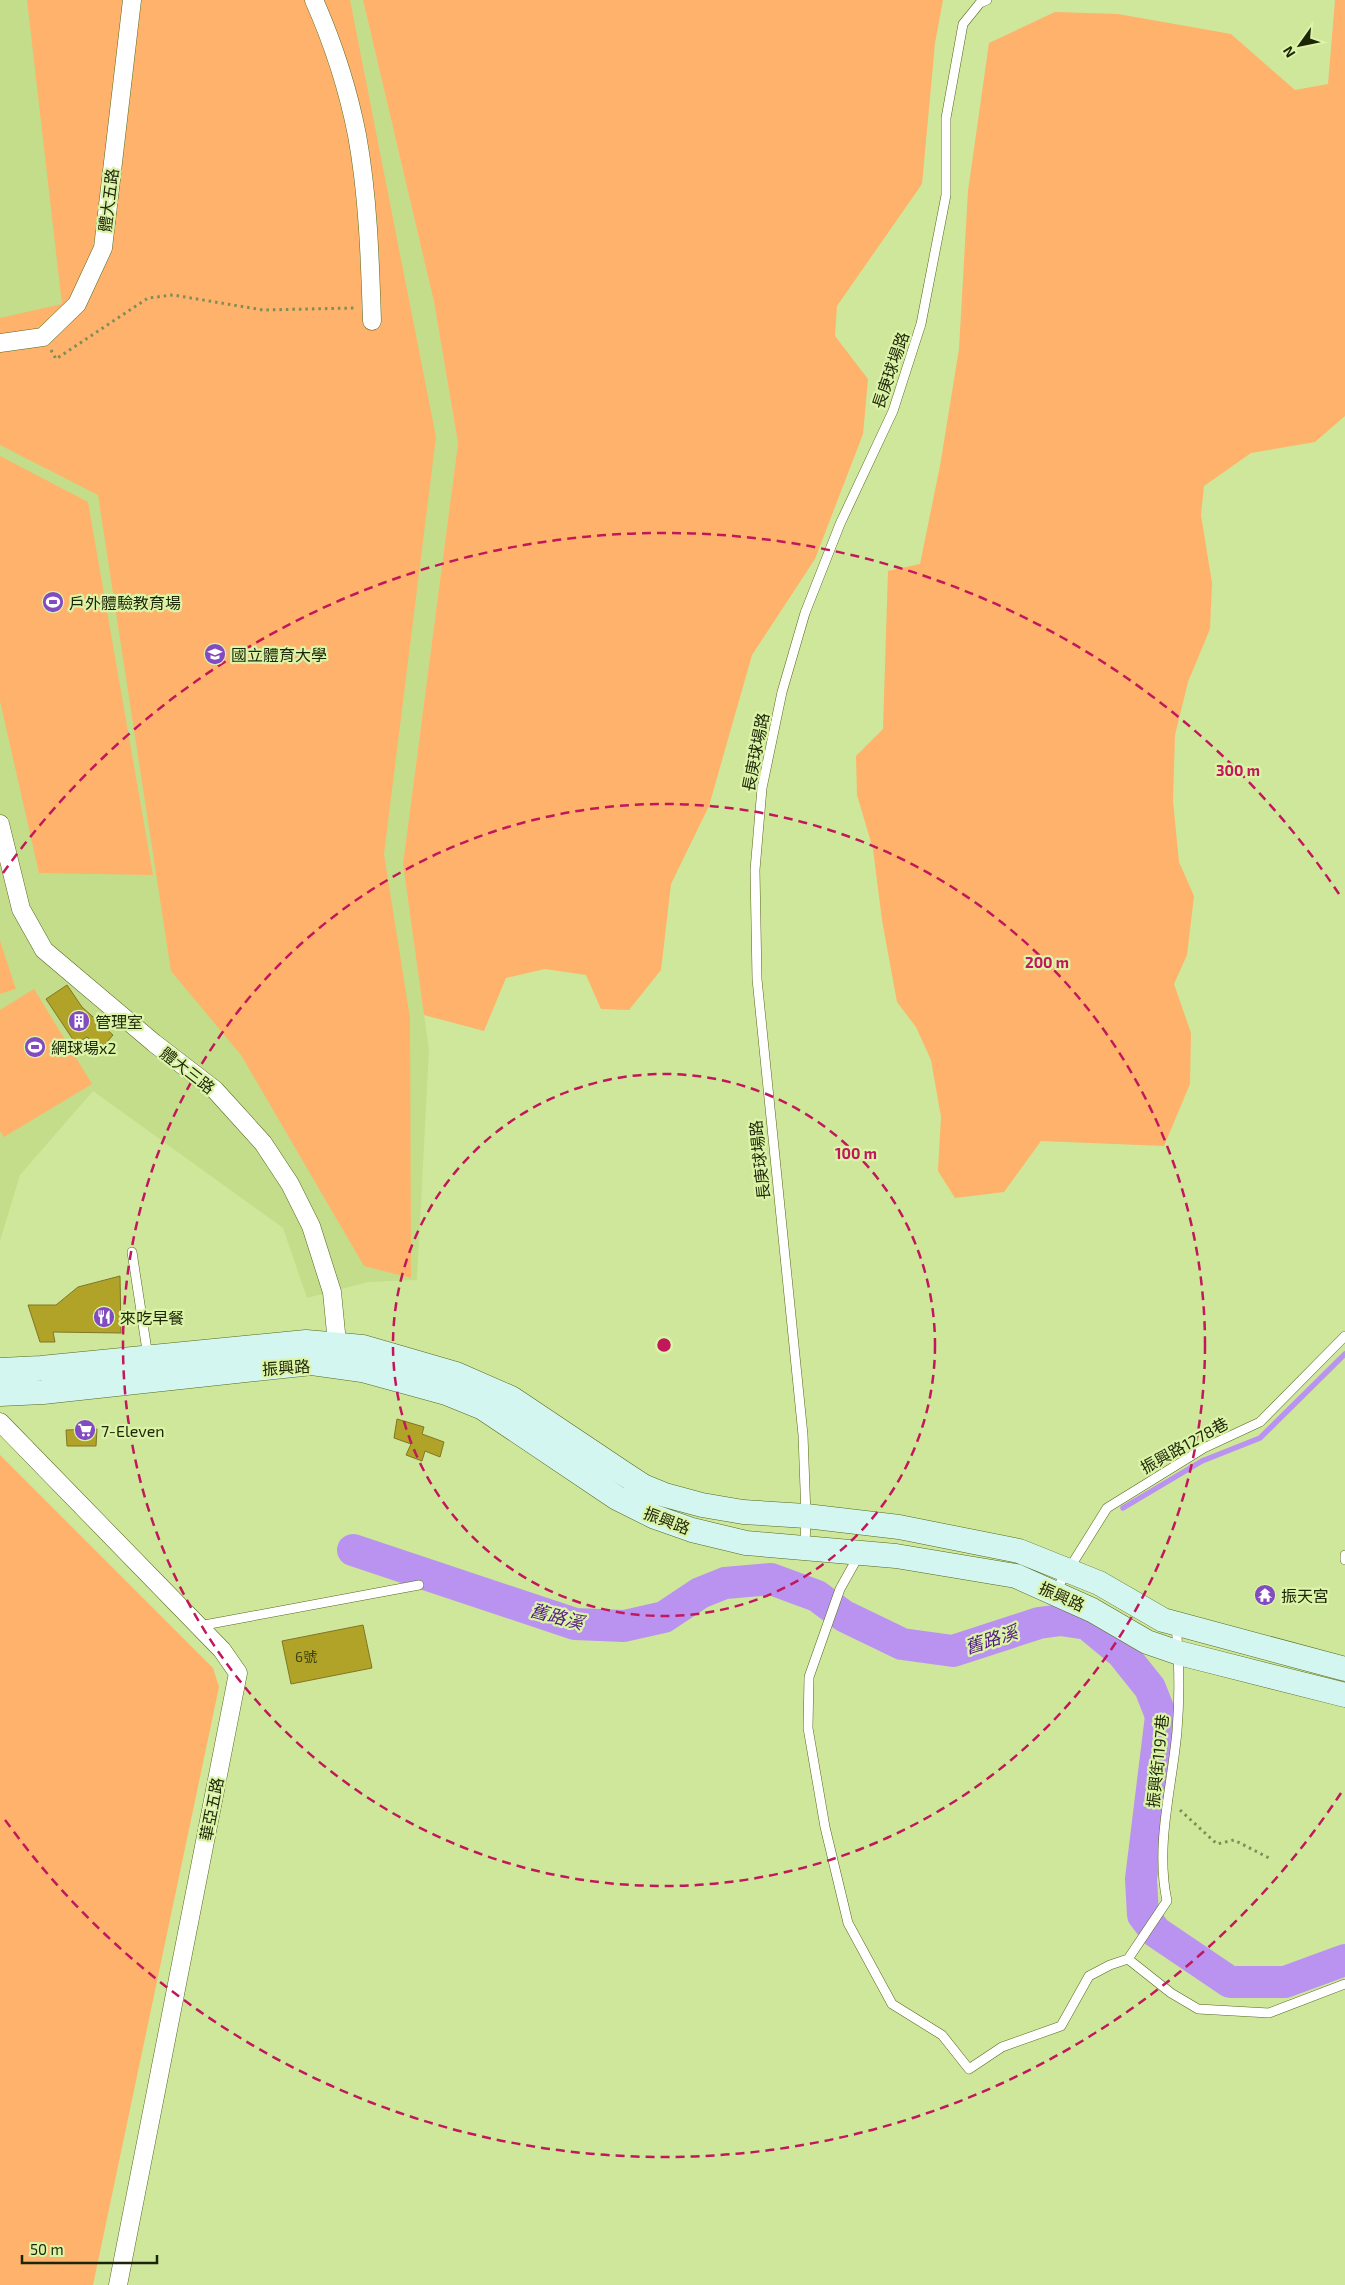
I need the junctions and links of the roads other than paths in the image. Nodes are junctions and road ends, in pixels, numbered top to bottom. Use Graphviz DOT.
graph roads {
  1 [pos="132,0"];
  2 [pos="314,0"];
  3 [pos="987,0"];
  4 [pos="372,313"];
  5 [pos="0,343"];
  6 [pos="0,824"];
  7 [pos="132,1252"];
  8 [pos="1345,1336"];
  9 [pos="336,1355"];
  10 [pos="148,1358"];
  11 [pos="0,1370"];
  12 [pos="0,1394"];
  13 [pos="0,1422"];
  14 [pos="806,1516"];
  15 [pos="805,1548"];
  16 [pos="860,1553"];
  17 [pos="1345,1555"];
  18 [pos="1345,1560"];
  19 [pos="1067,1571"];
  20 [pos="419,1586"];
  21 [pos="1054,1593"];
  22 [pos="1176,1624"];
  23 [pos="199,1626"];
  24 [pos="1179,1653"];
  25 [pos="1345,1669"];
  26 [pos="1345,1696"];
  27 [pos="1128,1959"];
  28 [pos="1345,1984"];
  29 [pos="118,2285"];
  1 -- 5 [label="street, 體大五路"];
  2 -- 4 [label="street"];
  3 -- 14 [label="lane, 長庚球場路"];
  6 -- 9 [label="street, 體大三路"];
  7 -- 10 [label="lane"];
  8 -- 19 [label="lane, 振興路1278巷"];
  9 -- 10 [label="street, 振興路"];
  9 -- 12 [label="street, 振興路"];
  9 -- 14 [label="street, 振興路"];
  9 -- 15 [label="street, 振興路"];
  10 -- 11 [label="street, 振興路"];
  13 -- 23 [label="street, 華亞五路"];
  14 -- 15 [label="lane, 長庚球場路"];
  14 -- 19 [label="street, 振興路"];
  15 -- 16 [label="street, 振興路"];
  16 -- 21 [label="street, 振興路"];
  16 -- 27 [label="lane"];
  17 -- 18 [label="lane"];
  19 -- 21 [label="lane, 振興路1278巷"];
  19 -- 22 [label="street, 振興路"];
  20 -- 23 [label="lane"];
  21 -- 24 [label="street, 振興路"];
  22 -- 24 [label="lane, 振興街1197巷"];
  22 -- 25 [label="street, 振興路"];
  23 -- 29 [label="street, 華亞五路"];
  24 -- 26 [label="street, 振興路"];
  24 -- 27 [label="lane, 振興街1197巷"];
  27 -- 28 [label="lane"];
}
